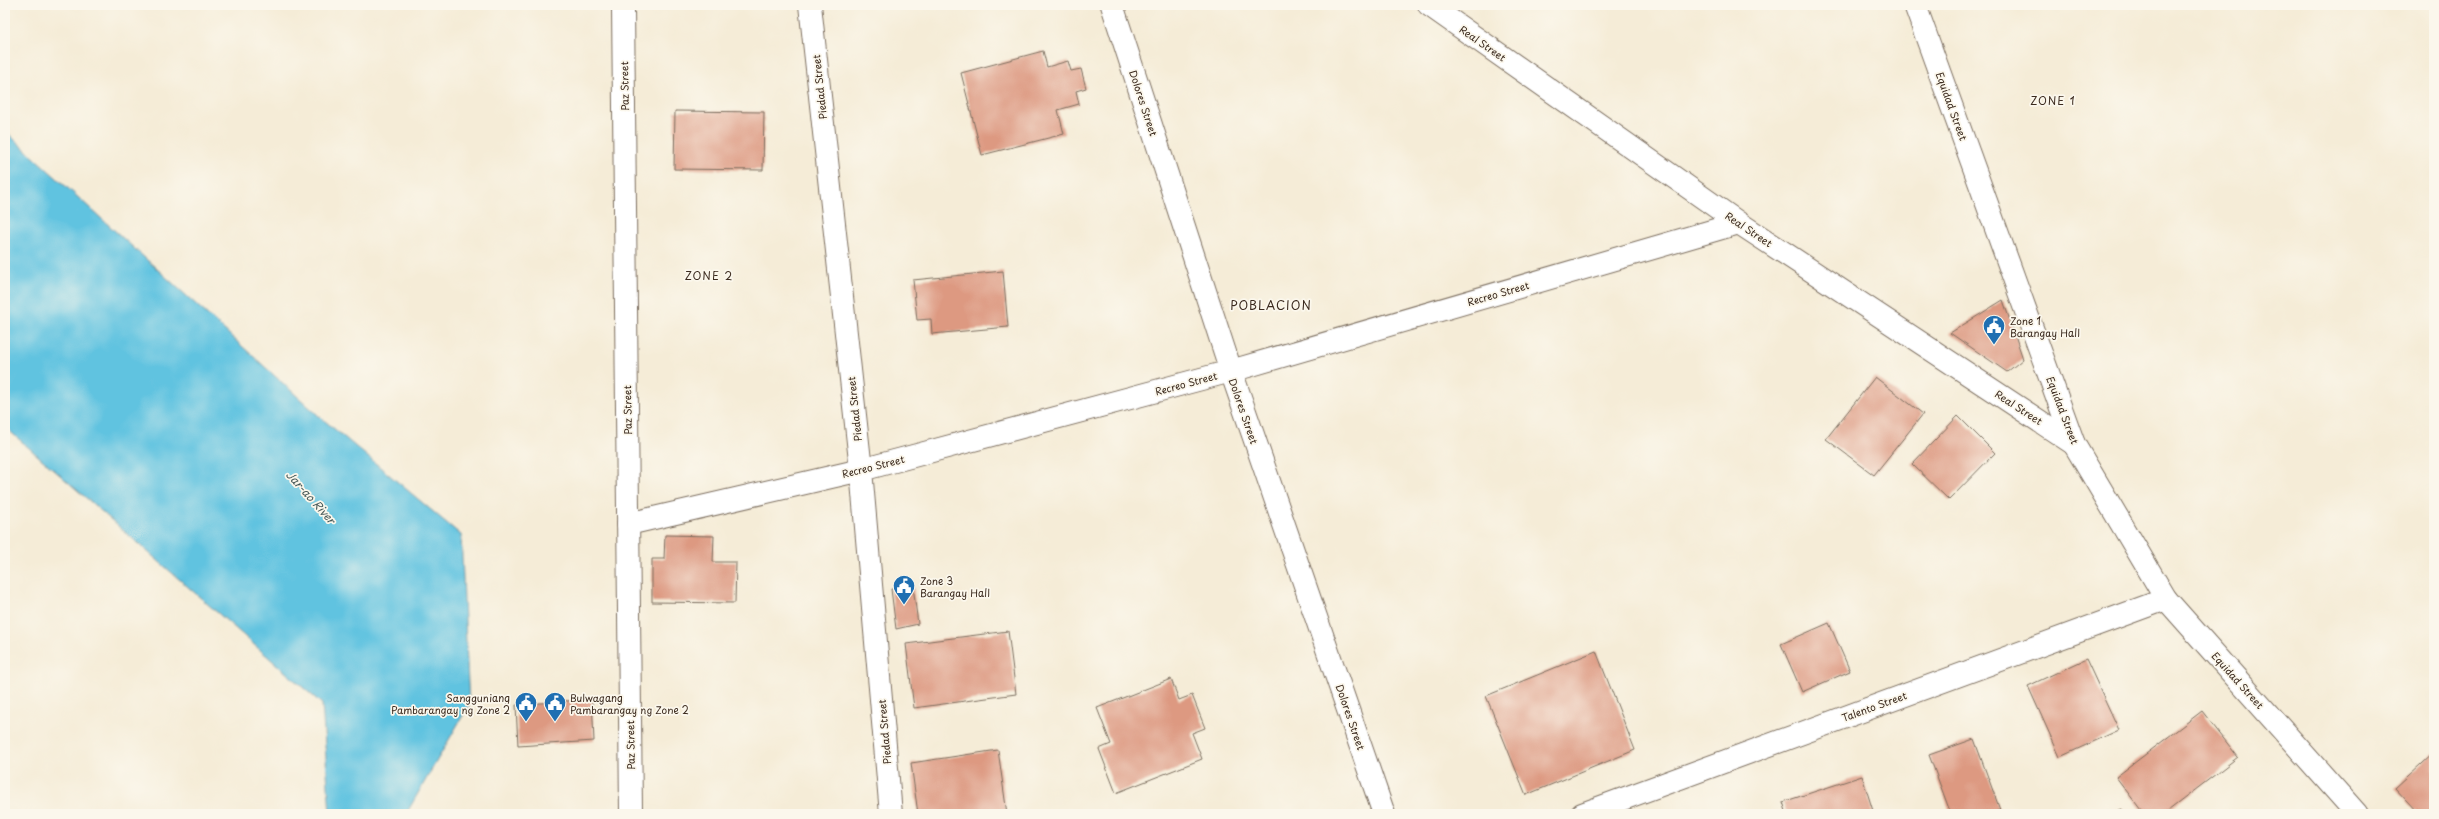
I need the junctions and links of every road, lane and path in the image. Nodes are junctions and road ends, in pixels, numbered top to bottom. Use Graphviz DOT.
graph roads {
  1 [pos="623,5"];
  2 [pos="810,5"];
  3 [pos="1112,5"];
  4 [pos="1429,5"];
  5 [pos="1915,5"];
  6 [pos="1739,223"];
  7 [pos="1230,371"];
  8 [pos="2074,444"];
  9 [pos="861,470"];
  10 [pos="628,524"];
  11 [pos="2166,599"];
  12 [pos="631,814"];
  13 [pos="891,814"];
  14 [pos="1384,814"];
  15 [pos="1582,814"];
  16 [pos="2357,814"];
  1 -- 10 [label="street, Paz Street"];
  2 -- 9 [label="street, Piedad Street"];
  3 -- 7 [label="street, Dolores Street"];
  4 -- 6 [label="street, Real Street"];
  5 -- 8 [label="street, Equidad Street"];
  6 -- 7 [label="street, Recreo Street"];
  6 -- 8 [label="street, Real Street"];
  7 -- 9 [label="street, Recreo Street"];
  7 -- 14 [label="street, Dolores Street"];
  8 -- 11 [label="street, Equidad Street"];
  9 -- 10 [label="street, Recreo Street"];
  9 -- 13 [label="street, Piedad Street"];
  10 -- 12 [label="street, Paz Street"];
  11 -- 15 [label="street, Talento Street"];
  11 -- 16 [label="street, Equidad Street"];
}
